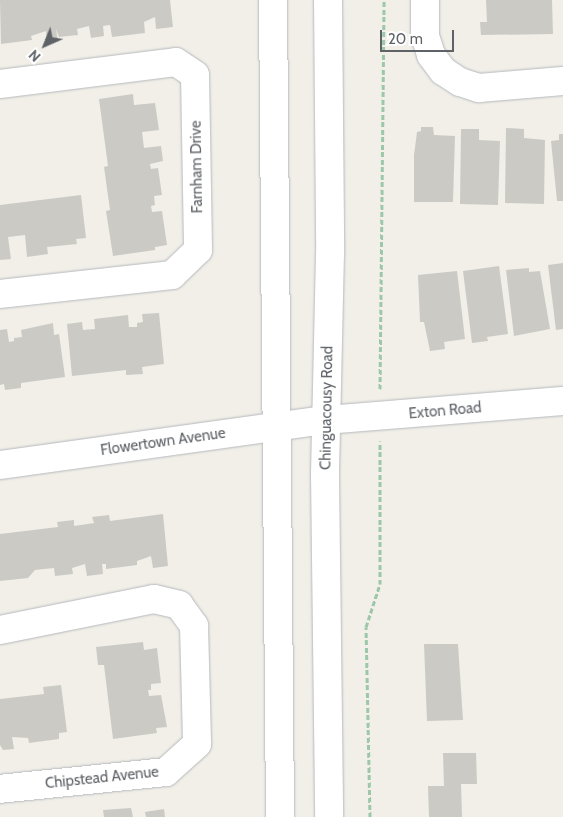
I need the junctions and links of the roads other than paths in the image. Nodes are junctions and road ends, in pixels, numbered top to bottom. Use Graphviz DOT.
graph roads {
  1 [pos="273,0"];
  2 [pos="328,0"];
  3 [pos="425,0"];
  4 [pos="563,81"];
  5 [pos="0,84"];
  6 [pos="0,294"];
  7 [pos="563,401"];
  8 [pos="326,420"];
  9 [pos="276,426"];
  10 [pos="0,465"];
  11 [pos="0,630"];
  12 [pos="0,790"];
  13 [pos="280,817"];
  14 [pos="329,817"];
  1 -- 9 [label="street"];
  2 -- 8 [label="street, Chinguacousy Road"];
  3 -- 4 [label="street"];
  5 -- 6 [label="street, Farnham Drive"];
  7 -- 8 [label="street, Exton Road"];
  8 -- 9 [label="street, Flowertown Avenue"];
  8 -- 14 [label="street, Chinguacousy Road"];
  9 -- 10 [label="street, Flowertown Avenue"];
  9 -- 13 [label="street"];
  11 -- 12 [label="street, Chipstead Avenue"];
}
